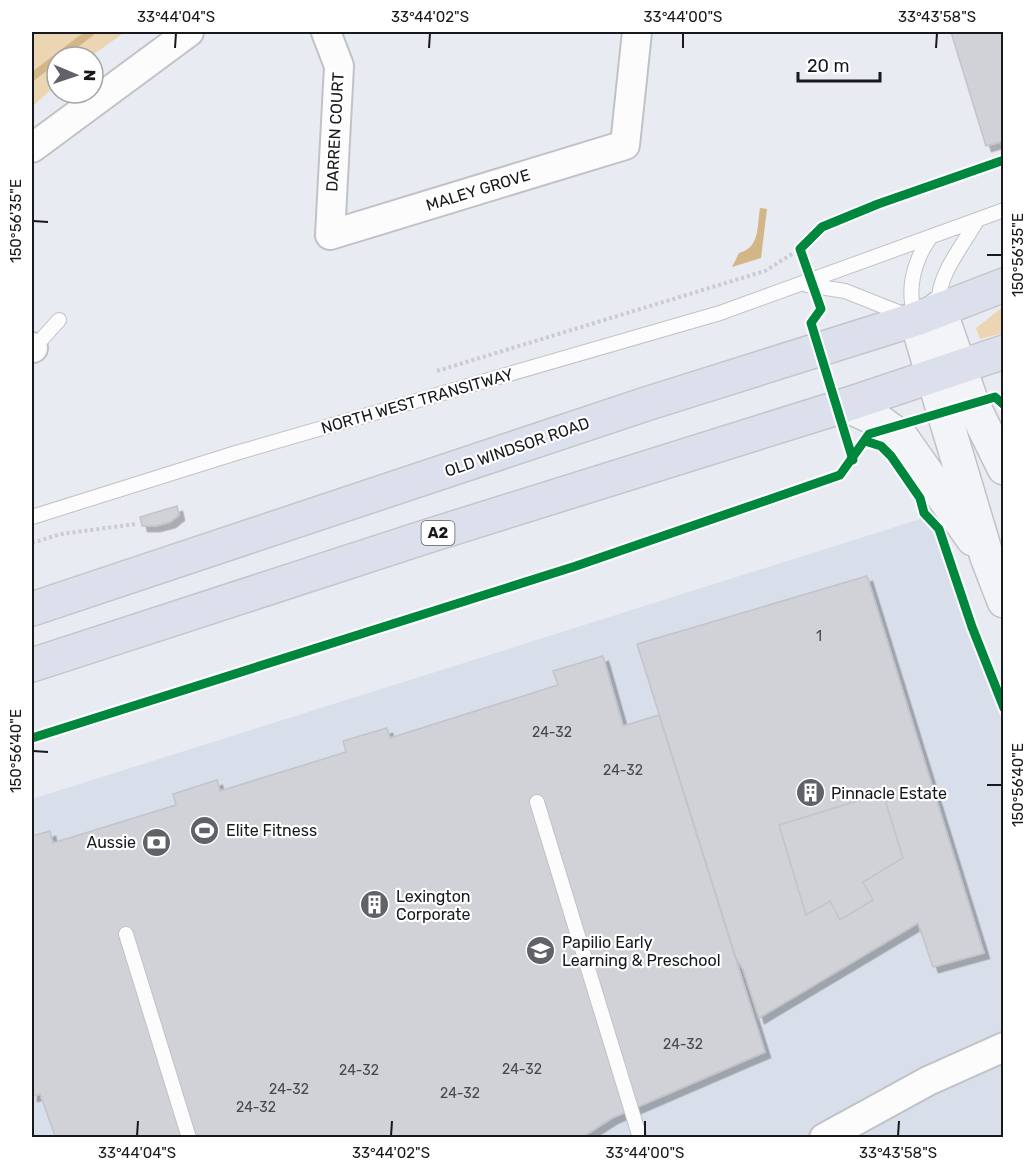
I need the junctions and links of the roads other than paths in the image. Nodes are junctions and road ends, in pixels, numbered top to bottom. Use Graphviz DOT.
graph roads {
  1 [pos="189,32"];
  2 [pos="326,32"];
  3 [pos="637,32"];
  4 [pos="32,148"];
  5 [pos="1004,210"];
  6 [pos="976,222"];
  7 [pos="330,235"];
  8 [pos="929,239"];
  9 [pos="807,283"];
  10 [pos="1004,285"];
  11 [pos="928,314"];
  12 [pos="59,320"];
  13 [pos="32,348"];
  14 [pos="1004,352"];
  15 [pos="946,370"];
  16 [pos="846,405"];
  17 [pos="1004,468"];
  18 [pos="32,517"];
  19 [pos="987,557"];
  20 [pos="1004,602"];
  21 [pos="32,609"];
  22 [pos="32,665"];
  23 [pos="537,802"];
  24 [pos="126,934"];
  25 [pos="1004,1047"];
  26 [pos="189,1137"];
  27 [pos="640,1137"];
  28 [pos="824,1137"];
  1 -- 4 [label="street"];
  2 -- 7 [label="street, DARREN COURT"];
  3 -- 7 [label="street, MALEY GROVE"];
  5 -- 6 [label="lane, NORTH WEST TRANSITWAY"];
  6 -- 8 [label="lane, NORTH WEST TRANSITWAY"];
  6 -- 11 [label="lane"];
  8 -- 9 [label="lane, NORTH WEST TRANSITWAY"];
  8 -- 11 [label="lane"];
  9 -- 11 [label="lane, NORTH WEST TRANSITWAY"];
  9 -- 18 [label="lane, NORTH WEST TRANSITWAY"];
  10 -- 11 [label="highway, OLD WINDSOR ROAD"];
  11 -- 15 [label="street"];
  11 -- 21 [label="highway, OLD WINDSOR ROAD"];
  12 -- 13 [label="lane"];
  14 -- 15 [label="highway, A2"];
  15 -- 16 [label="highway, A2"];
  15 -- 17 [label="street"];
  15 -- 19 [label="street"];
  16 -- 19 [label="street"];
  16 -- 22 [label="highway, A2"];
  19 -- 20 [label="street"];
  23 -- 27 [label="lane"];
  24 -- 26 [label="lane"];
  25 -- 28 [label="street"];
}
